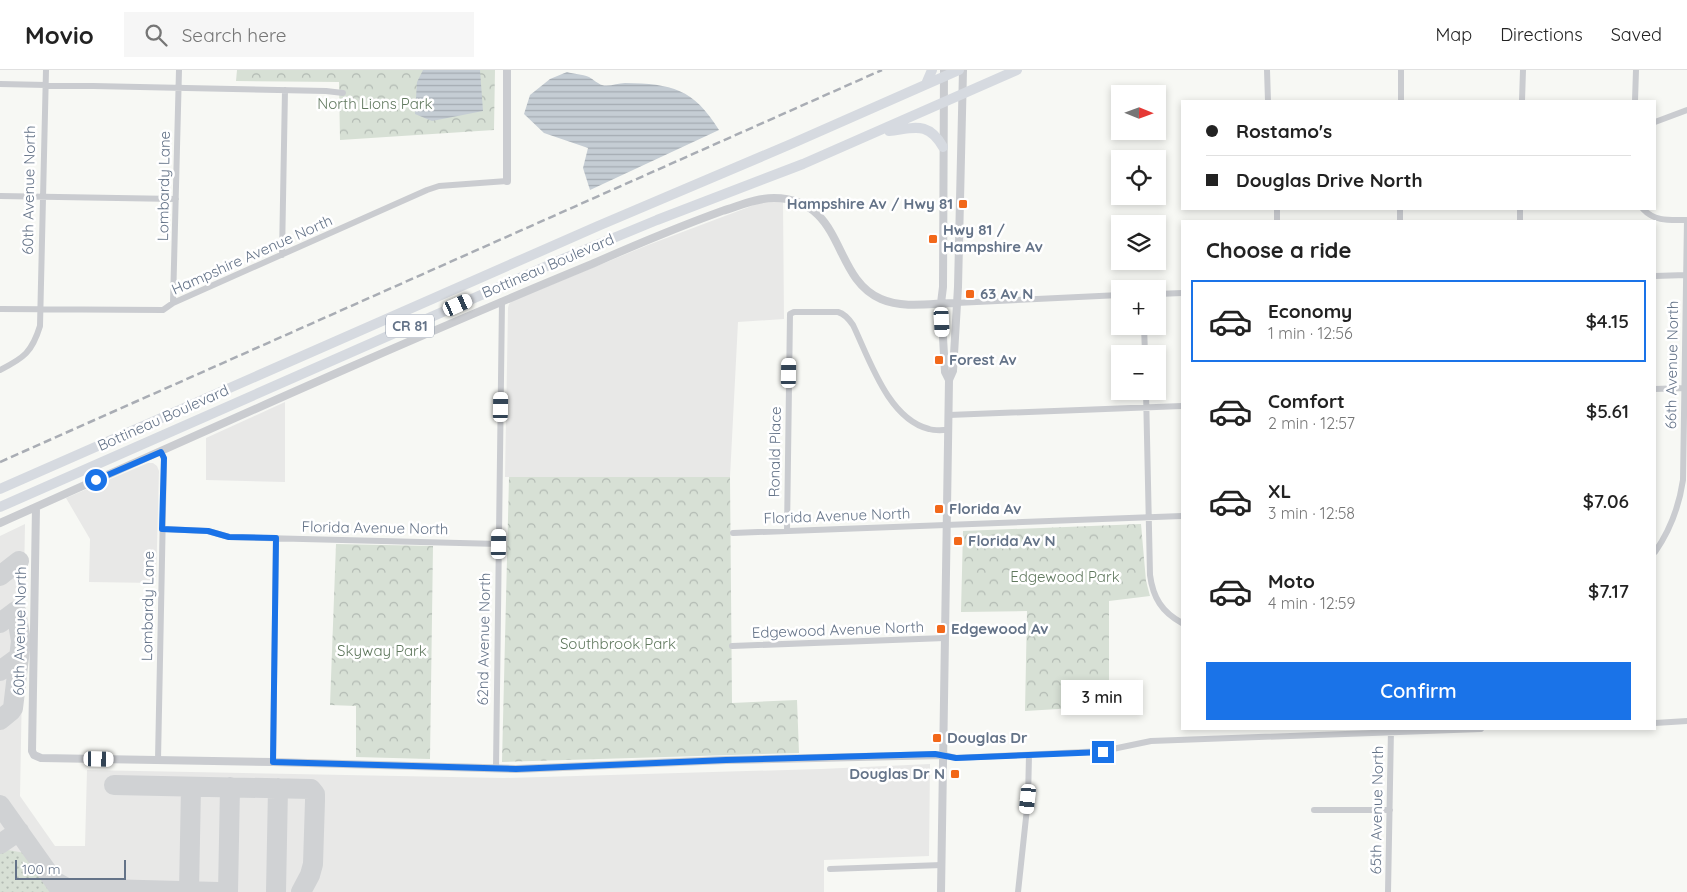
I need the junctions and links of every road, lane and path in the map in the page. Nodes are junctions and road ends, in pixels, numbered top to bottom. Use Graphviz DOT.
graph roads {
  1 [pos="46,70"];
  2 [pos="179,70"];
  3 [pos="508,70"];
  4 [pos="932,70"];
  5 [pos="959,70"];
  6 [pos="963,70"];
  7 [pos="1017,70"];
  8 [pos="1267,70"];
  9 [pos="1401,70"];
  10 [pos="1523,70"];
  11 [pos="1636,70"];
  12 [pos="944,74"];
  13 [pos="0,84"];
  14 [pos="926,84"];
  15 [pos="45,85"];
  16 [pos="178,87"];
  17 [pos="285,90"];
  18 [pos="343,93"];
  19 [pos="963,94"];
  20 [pos="1268,100"];
  21 [pos="1401,100"];
  22 [pos="1522,100"];
  23 [pos="1635,100"];
  24 [pos="944,102"];
  25 [pos="1687,110"];
  26 [pos="1656,121"];
  27 [pos="880,131"];
  28 [pos="943,147"];
  29 [pos="507,181"];
  30 [pos="0,196"];
  31 [pos="43,197"];
  32 [pos="176,199"];
  33 [pos="1644,210"];
  34 [pos="1687,220"];
  35 [pos="282,255"];
  36 [pos="1686,275"];
  37 [pos="1656,276"];
  38 [pos="1181,293"];
  39 [pos="1166,294"];
  40 [pos="1111,295"];
  41 [pos="502,301"];
  42 [pos="173,303"];
  43 [pos="941,303"];
  44 [pos="956,303"];
  45 [pos="0,309"];
  46 [pos="40,310"];
  47 [pos="0,370"];
  48 [pos="949,380"];
  49 [pos="1684,388"];
  50 [pos="1656,389"];
  51 [pos="1146,400"];
  52 [pos="1181,406"];
  53 [pos="1146,408"];
  54 [pos="949,415"];
  55 [pos="948,430"];
  56 [pos="161,452"];
  57 [pos="0,489"];
  58 [pos="0,506"];
  59 [pos="36,507"];
  60 [pos="1181,516"];
  61 [pos="1148,517"];
  62 [pos="0,523"];
  63 [pos="947,524"];
  64 [pos="162,529"];
  65 [pos="787,531"];
  66 [pos="733,533"];
  67 [pos="276,538"];
  68 [pos="499,544"];
  69 [pos="1656,550"];
  70 [pos="1181,622"];
  71 [pos="945,638"];
  72 [pos="732,646"];
  73 [pos="1687,722"];
  74 [pos="1656,723"];
  75 [pos="1391,730"];
  76 [pos="1029,754"];
  77 [pos="944,755"];
  78 [pos="158,760"];
  79 [pos="273,762"];
  80 [pos="496,768"];
  81 [pos="1314,810"];
  82 [pos="1390,810"];
  83 [pos="942,866"];
  84 [pos="830,869"];
  85 [pos="941,892"];
  86 [pos="1018,892"];
  87 [pos="1388,892"];
  1 -- 15 [label="street, 60th Avenue North"];
  2 -- 16 [label="street, Lombardy Lane"];
  3 -- 29 [label="street"];
  4 -- 14 [label="highway"];
  5 -- 12 [label="highway, Bottineau Boulevard / CR 81"];
  6 -- 19 [label="street"];
  7 -- 19 [label="highway, Bottineau Boulevard / CR 81"];
  8 -- 20 [label="street"];
  9 -- 21 [label="street"];
  10 -- 22 [label="street"];
  11 -- 23 [label="street"];
  12 -- 14 [label="highway, Bottineau Boulevard / CR 81"];
  12 -- 24 [label="street"];
  13 -- 15 [label="street"];
  14 -- 57 [label="highway, Bottineau Boulevard / CR 81"];
  15 -- 16 [label="street"];
  15 -- 31 [label="street, 60th Avenue North"];
  16 -- 17 [label="street"];
  16 -- 32 [label="street, Lombardy Lane"];
  17 -- 18 [label="street"];
  17 -- 35 [label="street"];
  19 -- 24 [label="highway, Bottineau Boulevard / CR 81"];
  19 -- 44 [label="street"];
  24 -- 27 [label="highway, Bottineau Boulevard / CR 81"];
  24 -- 28 [label="street"];
  25 -- 26 [label="street"];
  27 -- 28 [label="highway"];
  27 -- 58 [label="highway, Bottineau Boulevard / CR 81"];
  28 -- 43 [label="street"];
  29 -- 35 [label="street, Hampshire Avenue North"];
  30 -- 31 [label="street"];
  31 -- 32 [label="street"];
  31 -- 46 [label="street, 60th Avenue North"];
  32 -- 42 [label="street, Lombardy Lane"];
  33 -- 34 [label="street, 66th Avenue North"];
  34 -- 36 [label="street, 66th Avenue North"];
  35 -- 42 [label="street, Hampshire Avenue North"];
  36 -- 37 [label="street"];
  36 -- 49 [label="street, 66th Avenue North"];
  38 -- 39 [label="street"];
  40 -- 44 [label="street"];
  41 -- 43 [label="street"];
  41 -- 56 [label="street"];
  41 -- 68 [label="street, 62nd Avenue North"];
  42 -- 46 [label="street, Hampshire Avenue North"];
  43 -- 44 [label="street"];
  43 -- 48 [label="street"];
  44 -- 48 [label="street"];
  45 -- 46 [label="street, Hampshire Avenue North"];
  46 -- 47 [label="street, 60th Avenue North"];
  48 -- 54 [label="street"];
  49 -- 50 [label="street"];
  49 -- 69 [label="street, 66th Avenue North"];
  51 -- 53 [label="street"];
  52 -- 53 [label="street"];
  53 -- 54 [label="street"];
  53 -- 61 [label="street"];
  54 -- 55 [label="street"];
  55 -- 63 [label="street"];
  55 -- 65 [label="street, Ronald Place"];
  56 -- 59 [label="street"];
  56 -- 64 [label="street, Lombardy Lane"];
  59 -- 62 [label="street"];
  59 -- 78 [label="street, 60th Avenue North"];
  60 -- 61 [label="street, Florida Avenue North"];
  61 -- 63 [label="street, Florida Avenue North"];
  61 -- 70 [label="street"];
  63 -- 65 [label="street, Florida Avenue North"];
  63 -- 71 [label="street"];
  64 -- 67 [label="street, Florida Avenue North"];
  64 -- 78 [label="street, Lombardy Lane"];
  65 -- 66 [label="street, Florida Avenue North"];
  67 -- 68 [label="street, Florida Avenue North"];
  67 -- 79 [label="street"];
  68 -- 80 [label="street, 62nd Avenue North"];
  71 -- 72 [label="street, Edgewood Avenue North"];
  71 -- 77 [label="street"];
  73 -- 74 [label="street"];
  75 -- 76 [label="street"];
  75 -- 82 [label="street, 65th Avenue North"];
  76 -- 77 [label="street"];
  76 -- 86 [label="street"];
  77 -- 80 [label="street"];
  77 -- 83 [label="street"];
  78 -- 79 [label="street"];
  79 -- 80 [label="street"];
  81 -- 82 [label="street"];
  82 -- 87 [label="street, 65th Avenue North"];
  83 -- 84 [label="street"];
  83 -- 85 [label="street"];
}
